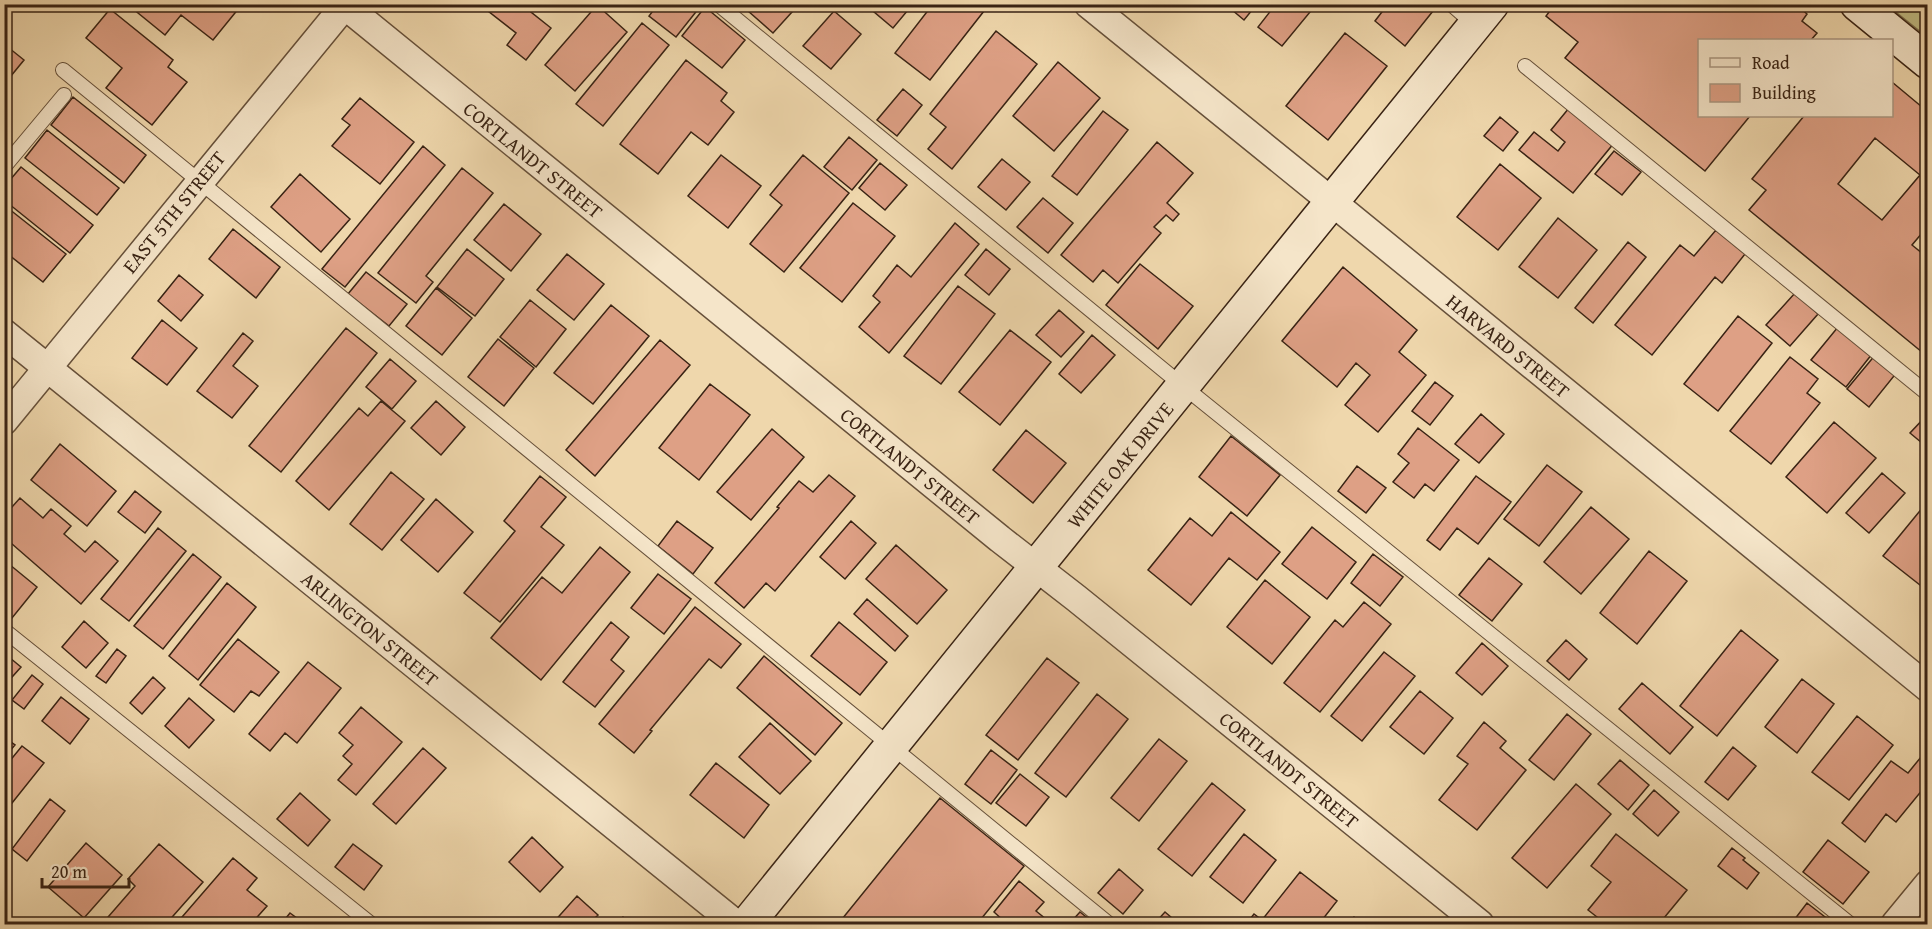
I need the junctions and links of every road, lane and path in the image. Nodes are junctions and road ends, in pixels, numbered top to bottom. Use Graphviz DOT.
graph roads {
  1 [pos="718,4"];
  2 [pos="1088,4"];
  3 [pos="1857,4"];
  4 [pos="345,5"];
  5 [pos="1473,11"];
  6 [pos="1928,62"];
  7 [pos="1525,66"];
  8 [pos="63,70"];
  9 [pos="64,95"];
  10 [pos="4,167"];
  11 [pos="199,182"];
  12 [pos="1331,201"];
  13 [pos="4,333"];
  14 [pos="48,368"];
  15 [pos="1183,386"];
  16 [pos="1928,394"];
  17 [pos="4,421"];
  18 [pos="1037,568"];
  19 [pos="4,630"];
  20 [pos="1928,688"];
  21 [pos="891,747"];
  22 [pos="1928,884"];
  23 [pos="371,924"];
  24 [pos="736,924"];
  25 [pos="747,924"];
  26 [pos="1109,924"];
  27 [pos="1480,924"];
  28 [pos="1850,924"];
  29 [pos="1895,924"];
  1 -- 15 [label="lane"];
  2 -- 12 [label="street, HARVARD STREET"];
  3 -- 6 [label="main road"];
  4 -- 11 [label="street, EAST 5TH STREET"];
  4 -- 18 [label="street, CORTLANDT STREET"];
  5 -- 12 [label="main road, WHITE OAK DRIVE"];
  7 -- 16 [label="lane"];
  8 -- 11 [label="lane"];
  9 -- 10 [label="lane"];
  11 -- 14 [label="street, EAST 5TH STREET"];
  11 -- 21 [label="lane"];
  12 -- 15 [label="main road, WHITE OAK DRIVE"];
  12 -- 20 [label="street, HARVARD STREET"];
  13 -- 14 [label="street, ARLINGTON STREET"];
  14 -- 17 [label="street, EAST 5TH STREET"];
  14 -- 24 [label="street, ARLINGTON STREET"];
  15 -- 18 [label="main road, WHITE OAK DRIVE"];
  15 -- 28 [label="lane"];
  18 -- 21 [label="main road, WHITE OAK DRIVE"];
  18 -- 27 [label="street, CORTLANDT STREET"];
  19 -- 23 [label="lane"];
  21 -- 25 [label="main road, WHITE OAK DRIVE"];
  21 -- 26 [label="lane"];
  22 -- 29 [label="street"];
}
